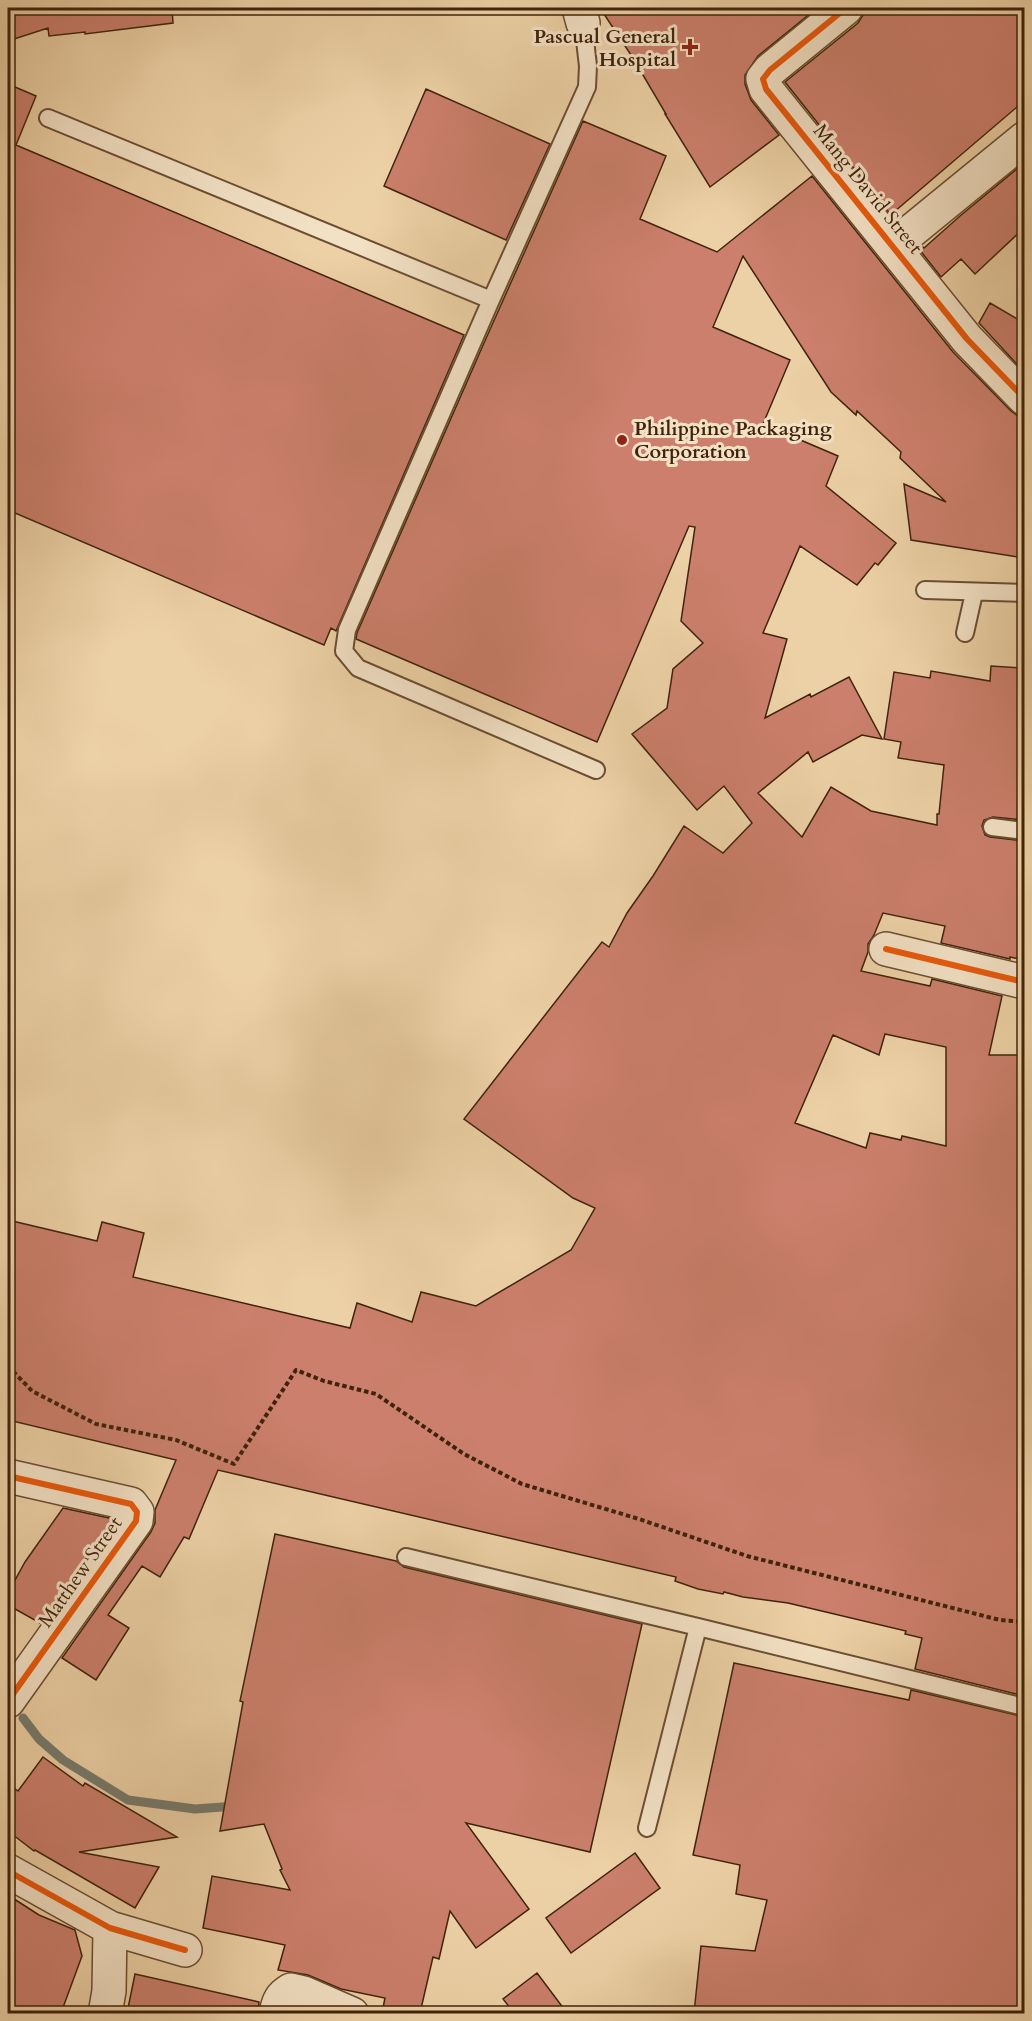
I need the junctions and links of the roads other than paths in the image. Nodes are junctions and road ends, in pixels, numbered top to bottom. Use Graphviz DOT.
graph roads {
  1 [pos="846,8"];
  2 [pos="581,15"];
  3 [pos="48,118"];
  4 [pos="1024,139"];
  5 [pos="894,246"];
  6 [pos="491,300"];
  7 [pos="1024,398"];
  8 [pos="925,590"];
  9 [pos="974,593"];
  10 [pos="1024,593"];
  11 [pos="965,633"];
  12 [pos="596,770"];
  13 [pos="992,827"];
  14 [pos="1024,831"];
  15 [pos="886,949"];
  16 [pos="1024,982"];
  17 [pos="8,1476"];
  18 [pos="406,1557"];
  19 [pos="698,1628"];
  20 [pos="8,1701"];
  21 [pos="1024,1707"];
  22 [pos="647,1828"];
  23 [pos="8,1871"];
  24 [pos="110,1928"];
  25 [pos="184,1950"];
  26 [pos="105,2013"];
  27 [pos="276,2013"];
  28 [pos="352,2013"];
  1 -- 5 [label="street, Mang David Street"];
  2 -- 6 [label="lane"];
  3 -- 6 [label="lane"];
  4 -- 5 [label="street, Mang David Street"];
  5 -- 7 [label="street, Mang David Street"];
  6 -- 12 [label="lane"];
  8 -- 9 [label="lane"];
  9 -- 10 [label="lane"];
  9 -- 11 [label="lane"];
  13 -- 14 [label="lane"];
  15 -- 16 [label="street"];
  17 -- 20 [label="street, Matthew Street"];
  18 -- 19 [label="lane"];
  19 -- 21 [label="lane"];
  19 -- 22 [label="lane"];
  23 -- 24 [label="street"];
  24 -- 25 [label="street"];
  24 -- 26 [label="street"];
  27 -- 28 [label="street"];
}
